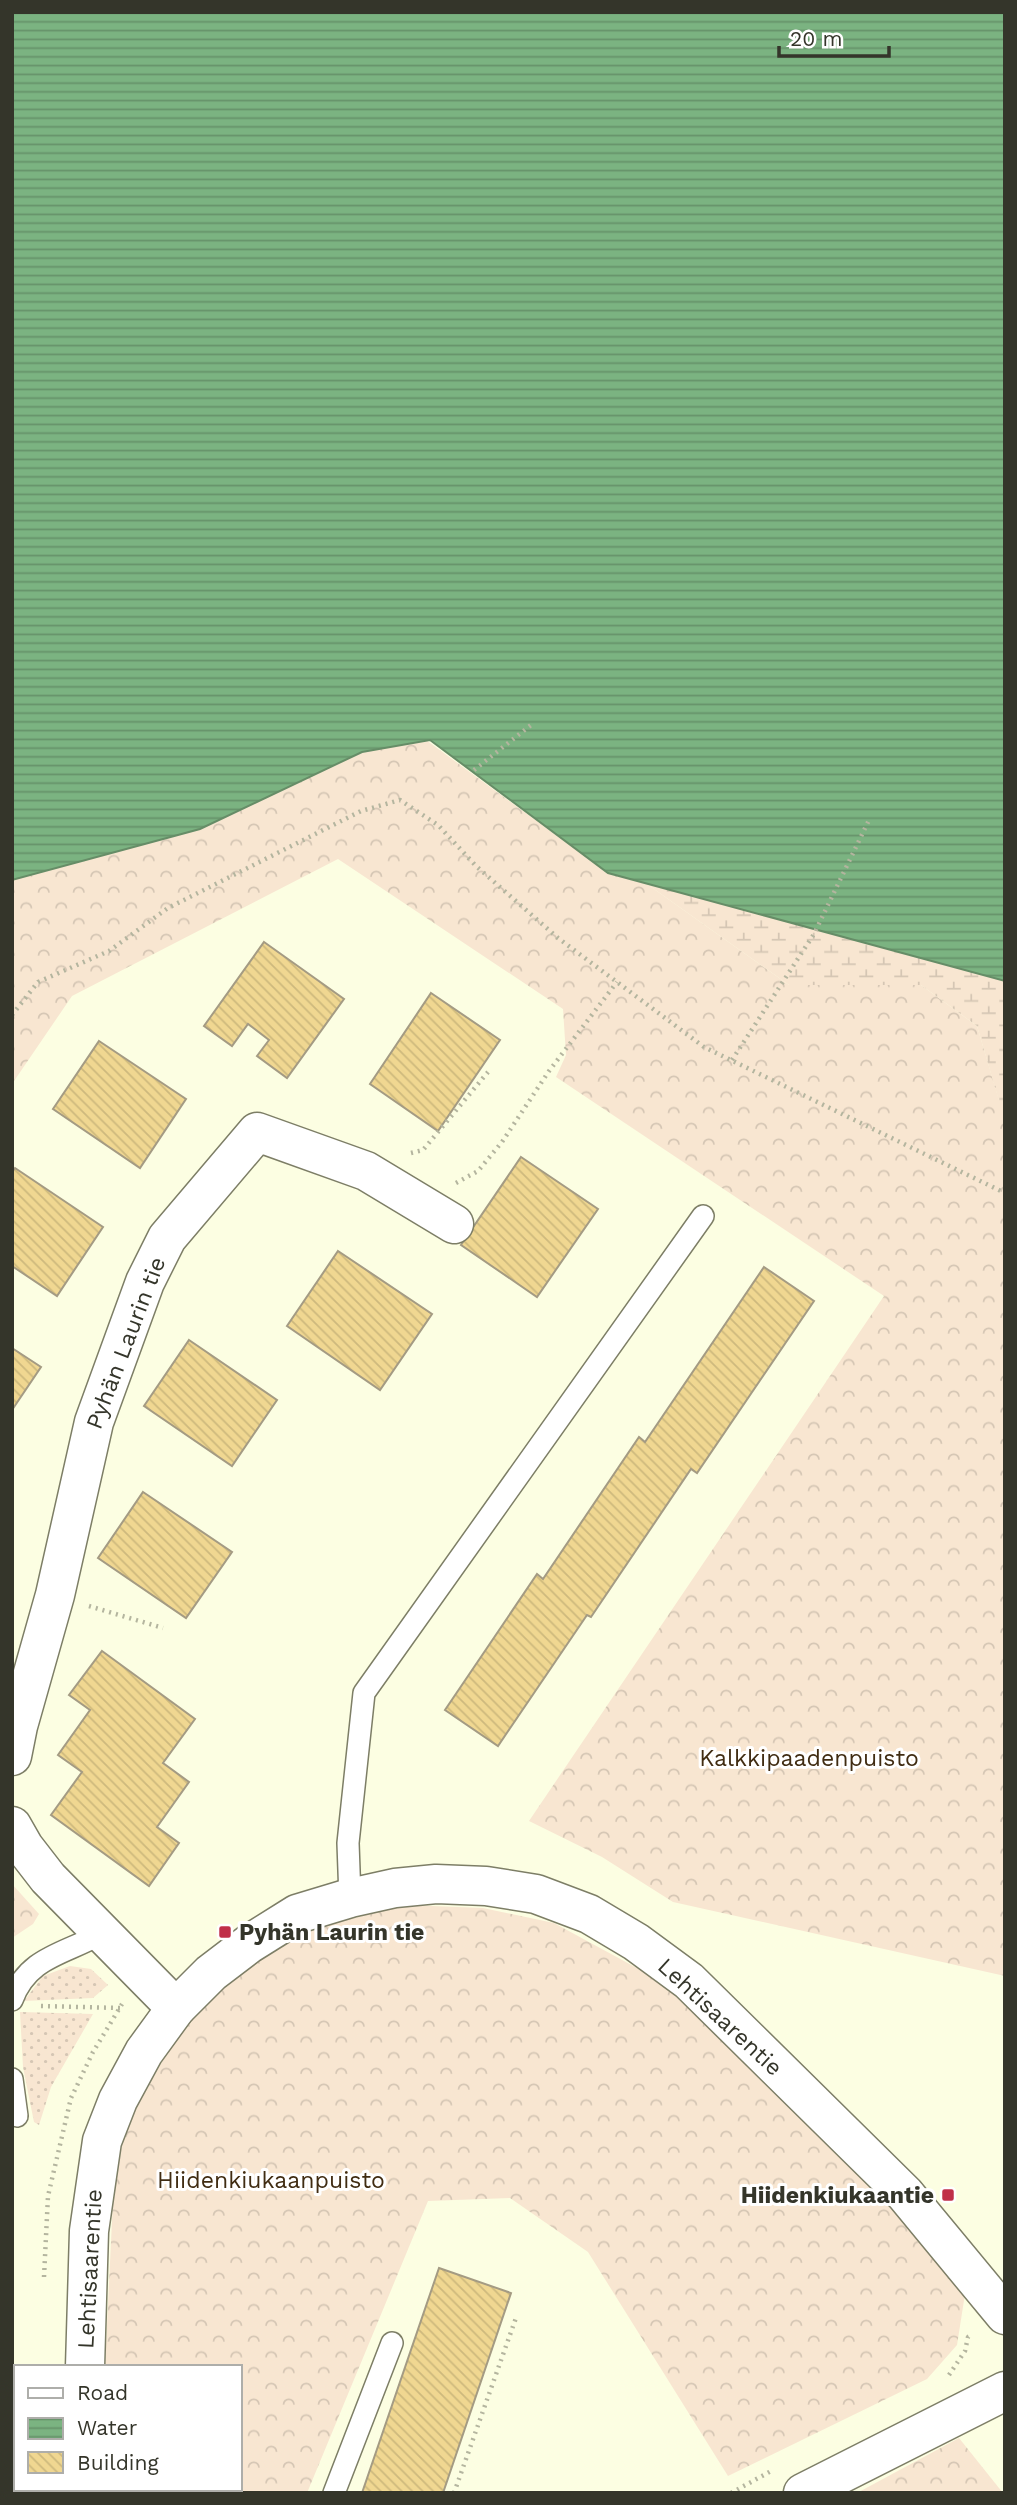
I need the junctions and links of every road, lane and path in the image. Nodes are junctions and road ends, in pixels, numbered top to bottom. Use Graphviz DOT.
graph roads {
  1 [pos="531,725"];
  2 [pos="474,770"];
  3 [pos="869,820"];
  4 [pos="617,982"];
  5 [pos="12,1015"];
  6 [pos="732,1060"];
  7 [pos="488,1072"];
  8 [pos="423,1150"];
  9 [pos="450,1186"];
  10 [pos="1005,1193"];
  11 [pos="703,1216"];
  12 [pos="454,1224"];
  13 [pos="55,1595"];
  14 [pos="163,1628"];
  15 [pos="12,1756"];
  16 [pos="12,1826"];
  17 [pos="350,1898"];
  18 [pos="102,1933"];
  19 [pos="12,2000"];
  20 [pos="39,2006"];
  21 [pos="106,2008"];
  22 [pos="176,2008"];
  23 [pos="12,2079"];
  24 [pos="17,2116"];
  25 [pos="517,2315"];
  26 [pos="1005,2315"];
  27 [pos="392,2343"];
  28 [pos="85,2365"];
  29 [pos="1005,2391"];
  30 [pos="334,2493"];
  31 [pos="454,2493"];
  32 [pos="803,2493"];
  1 -- 2 [label="path"];
  3 -- 6 [label="path"];
  4 -- 5 [label="path"];
  4 -- 6 [label="path"];
  4 -- 9 [label="path"];
  6 -- 10 [label="path"];
  7 -- 8 [label="path"];
  11 -- 17 [label="lane"];
  12 -- 13 [label="street, Pyhän Laurin tie"];
  13 -- 14 [label="path"];
  13 -- 15 [label="street, Pyhän Laurin tie"];
  16 -- 18 [label="street"];
  17 -- 22 [label="street, Lehtisaarentie"];
  17 -- 26 [label="street, Lehtisaarentie"];
  18 -- 19 [label="lane"];
  18 -- 22 [label="street"];
  20 -- 21 [label="path"];
  22 -- 28 [label="street, Lehtisaarentie"];
  23 -- 24 [label="lane"];
  25 -- 31 [label="path"];
  27 -- 30 [label="lane"];
  29 -- 32 [label="street"];
}
